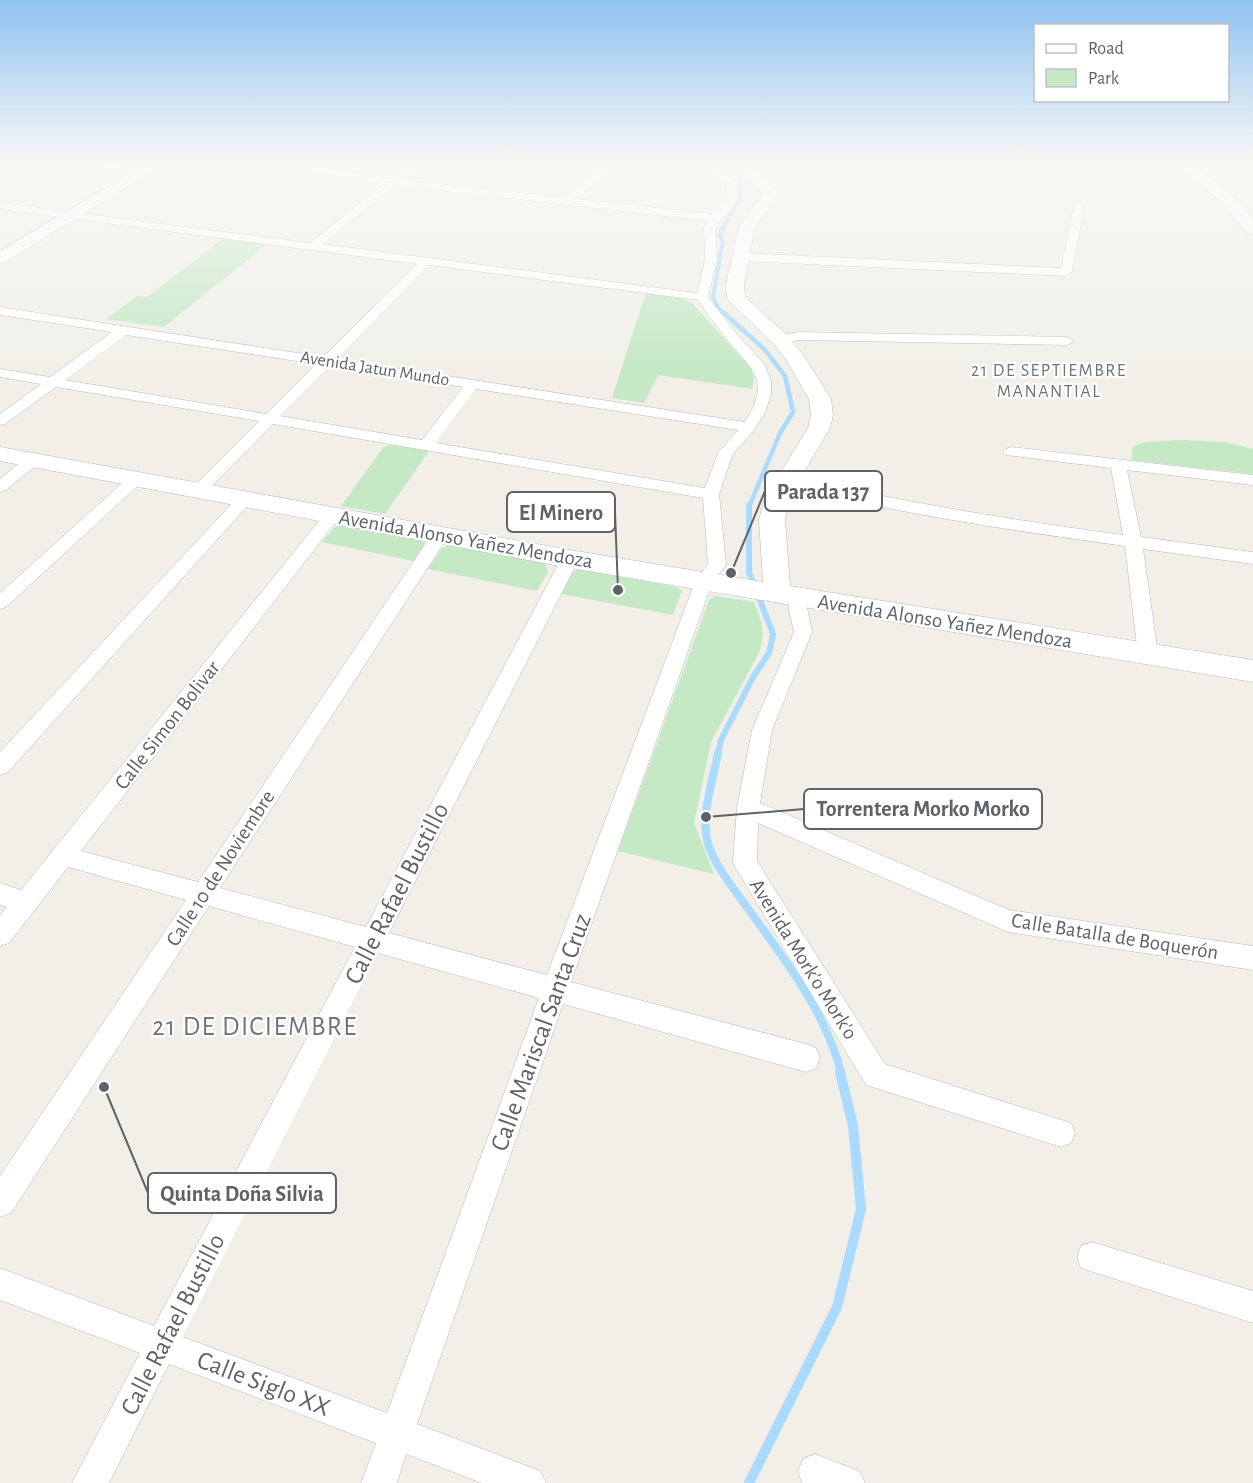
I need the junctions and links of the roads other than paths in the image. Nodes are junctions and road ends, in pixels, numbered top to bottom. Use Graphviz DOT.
graph roads {
  1 [pos="38,234"];
  2 [pos="229,234"];
  3 [pos="327,234"];
  4 [pos="711,234"];
  5 [pos="746,234"];
  6 [pos="1073,234"];
  7 [pos="314,245"];
  8 [pos="742,257"];
  9 [pos="0,258"];
  10 [pos="427,260"];
  11 [pos="702,297"];
  12 [pos="0,310"];
  13 [pos="123,330"];
  14 [pos="780,339"];
  15 [pos="1067,341"];
  16 [pos="326,361"];
  17 [pos="0,374"];
  18 [pos="53,382"];
  19 [pos="473,384"];
  20 [pos="270,419"];
  21 [pos="0,421"];
  22 [pos="749,427"];
  23 [pos="426,445"];
  24 [pos="1011,452"];
  25 [pos="0,454"];
  26 [pos="33,460"];
  27 [pos="1118,464"];
  28 [pos="136,479"];
  29 [pos="1253,480"];
  30 [pos="786,481"];
  31 [pos="0,487"];
  32 [pos="199,490"];
  33 [pos="711,494"];
  34 [pos="245,499"];
  35 [pos="333,515"];
  36 [pos="440,535"];
  37 [pos="1133,541"];
  38 [pos="1253,558"];
  39 [pos="570,559"];
  40 [pos="704,582"];
  41 [pos="770,592"];
  42 [pos="0,603"];
  43 [pos="1148,654"];
  44 [pos="1253,672"];
  45 [pos="0,766"];
  46 [pos="748,808"];
  47 [pos="63,856"];
  48 [pos="0,894"];
  49 [pos="203,895"];
  50 [pos="26,902"];
  51 [pos="0,935"];
  52 [pos="371,941"];
  53 [pos="1253,958"];
  54 [pos="555,991"];
  55 [pos="806,1058"];
  56 [pos="1061,1133"];
  57 [pos="0,1202"];
  58 [pos="1092,1257"];
  59 [pos="0,1284"];
  60 [pos="1253,1307"];
  61 [pos="161,1344"];
  62 [pos="397,1433"];
  63 [pos="815,1471"];
  64 [pos="90,1483"];
  65 [pos="379,1483"];
  66 [pos="528,1483"];
  67 [pos="847,1483"];
  1 -- 9 [label="main road"];
  2 -- 7 [label="street"];
  3 -- 7 [label="street"];
  4 -- 11 [label="street"];
  5 -- 8 [label="main road, Avenida Mork'o Mork'o"];
  6 -- 8 [label="street"];
  7 -- 10 [label="street"];
  8 -- 14 [label="main road, Avenida Mork'o Mork'o"];
  10 -- 11 [label="street"];
  10 -- 16 [label="street"];
  11 -- 22 [label="street"];
  12 -- 13 [label="street, Avenida Jatun Mundo"];
  13 -- 16 [label="street, Avenida Jatun Mundo"];
  13 -- 18 [label="street"];
  14 -- 15 [label="street"];
  14 -- 30 [label="main road, Avenida Mork'o Mork'o"];
  16 -- 19 [label="street, Avenida Jatun Mundo"];
  16 -- 20 [label="street"];
  17 -- 18 [label="street"];
  18 -- 20 [label="street"];
  18 -- 21 [label="street"];
  19 -- 22 [label="street, Avenida Jatun Mundo"];
  19 -- 23 [label="street"];
  20 -- 23 [label="street"];
  20 -- 32 [label="street"];
  22 -- 33 [label="street"];
  23 -- 33 [label="street"];
  24 -- 27 [label="street"];
  25 -- 26 [label="main road, Avenida Alonso Yañez Mendoza"];
  26 -- 28 [label="main road, Avenida Alonso Yañez Mendoza"];
  26 -- 31 [label="street"];
  27 -- 29 [label="street"];
  27 -- 37 [label="street"];
  28 -- 32 [label="main road, Avenida Alonso Yañez Mendoza"];
  28 -- 42 [label="street"];
  30 -- 37 [label="street"];
  30 -- 41 [label="main road, Avenida Mork'o Mork'o"];
  32 -- 34 [label="main road, Avenida Alonso Yañez Mendoza"];
  33 -- 40 [label="street"];
  34 -- 35 [label="main road, Avenida Alonso Yañez Mendoza"];
  34 -- 45 [label="street"];
  35 -- 36 [label="main road, Avenida Alonso Yañez Mendoza"];
  35 -- 47 [label="street, Calle Simon Bolivar"];
  36 -- 39 [label="main road, Avenida Alonso Yañez Mendoza"];
  36 -- 49 [label="street, Calle 10 de Noviembre"];
  37 -- 38 [label="street"];
  37 -- 43 [label="street"];
  39 -- 40 [label="main road, Avenida Alonso Yañez Mendoza"];
  39 -- 52 [label="street, Calle Rafael Bustillo"];
  40 -- 41 [label="main road, Avenida Alonso Yañez Mendoza"];
  40 -- 54 [label="street, Calle Mariscal Santa Cruz"];
  41 -- 43 [label="main road, Avenida Alonso Yañez Mendoza"];
  41 -- 46 [label="street, Avenida Mork'o Mork'o"];
  43 -- 44 [label="main road, Avenida Alonso Yañez Mendoza"];
  46 -- 53 [label="street, Calle Batalla de Boquerón"];
  46 -- 56 [label="street, Avenida Mork'o Mork'o"];
  47 -- 49 [label="street"];
  47 -- 50 [label="street, Calle Simon Bolivar"];
  48 -- 50 [label="street"];
  49 -- 52 [label="street"];
  49 -- 57 [label="street, Calle 10 de Noviembre"];
  50 -- 51 [label="street, Calle Simon Bolivar"];
  52 -- 54 [label="street"];
  52 -- 61 [label="street, Calle Rafael Bustillo"];
  54 -- 55 [label="street"];
  54 -- 62 [label="street, Calle Mariscal Santa Cruz"];
  58 -- 60 [label="street"];
  59 -- 61 [label="street, Calle Siglo XX"];
  61 -- 62 [label="street, Calle Siglo XX"];
  61 -- 64 [label="street, Calle Rafael Bustillo"];
  62 -- 65 [label="street, Calle Mariscal Santa Cruz"];
  62 -- 66 [label="street, Calle Siglo XX"];
  63 -- 67 [label="street"];
}
